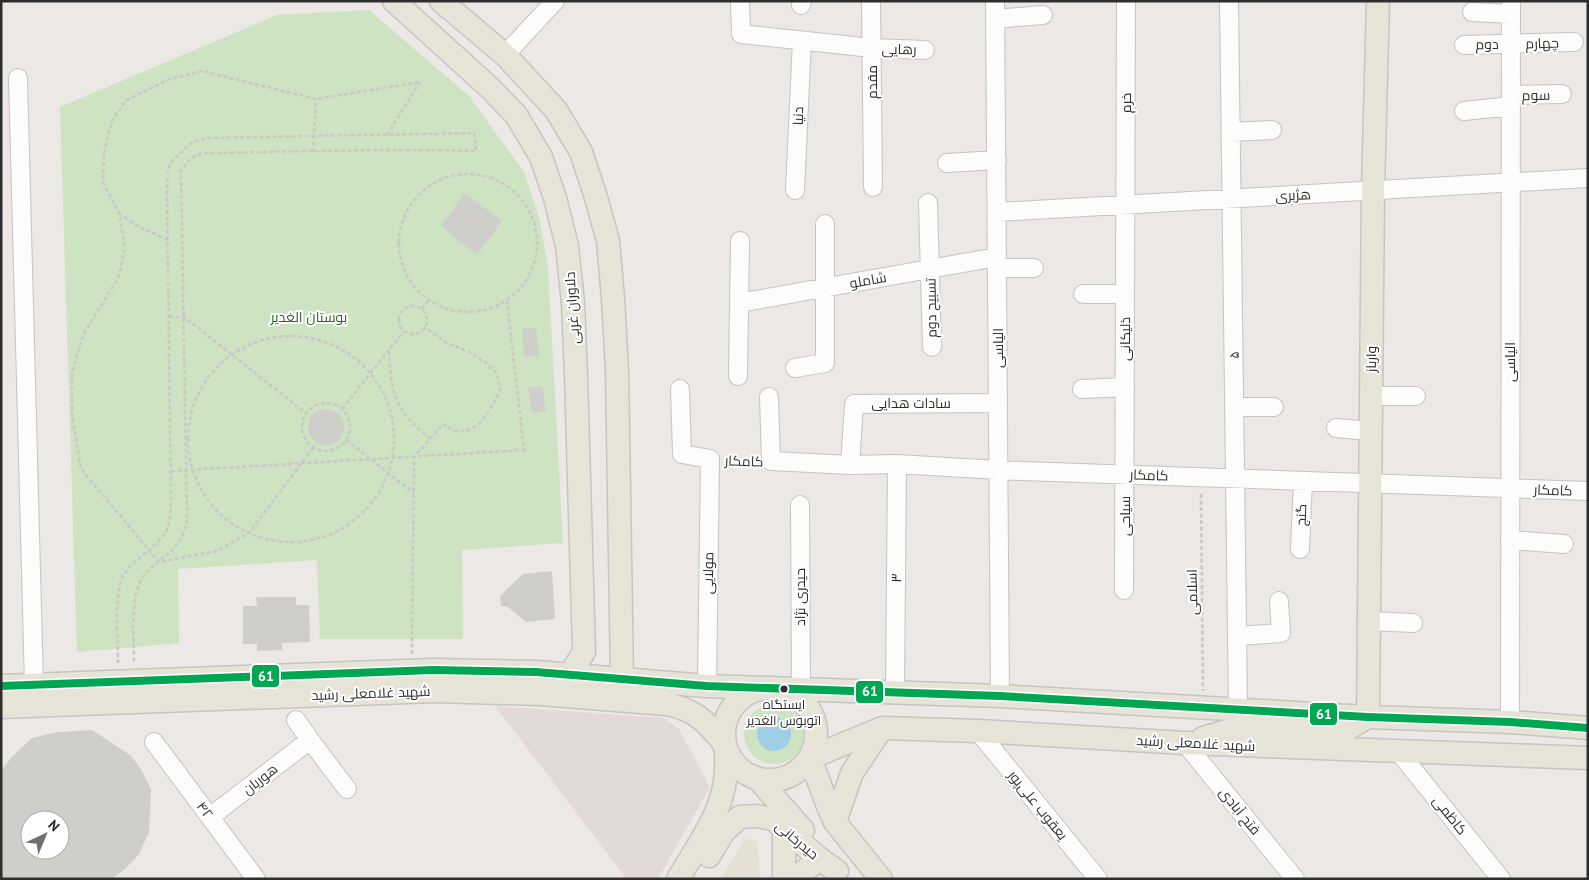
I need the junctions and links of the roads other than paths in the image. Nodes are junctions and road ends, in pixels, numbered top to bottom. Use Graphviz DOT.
graph roads {
  1 [pos="394,1"];
  2 [pos="441,1"];
  3 [pos="555,1"];
  4 [pos="740,1"];
  5 [pos="872,1"];
  6 [pos="995,1"];
  7 [pos="1126,1"];
  8 [pos="1229,1"];
  9 [pos="1378,1"];
  10 [pos="1511,8"];
  11 [pos="1472,12"];
  12 [pos="1043,15"];
  13 [pos="995,20"];
  14 [pos="802,41"];
  15 [pos="1574,42"];
  16 [pos="1511,44"];
  17 [pos="1464,45"];
  18 [pos="872,48"];
  19 [pos="926,50"];
  20 [pos="504,55"];
  21 [pos="18,78"];
  22 [pos="1562,94"];
  23 [pos="1511,101"];
  24 [pos="1464,111"];
  25 [pos="1272,130"];
  26 [pos="1231,132"];
  27 [pos="997,160"];
  28 [pos="947,163"];
  29 [pos="1588,178"];
  30 [pos="1511,182"];
  31 [pos="873,187"];
  32 [pos="795,190"];
  33 [pos="1373,190"];
  34 [pos="1232,198"];
  35 [pos="928,204"];
  36 [pos="1126,204"];
  37 [pos="997,212"];
  38 [pos="825,224"];
  39 [pos="740,241"];
  40 [pos="998,263"];
  41 [pos="1034,268"];
  42 [pos="930,269"];
  43 [pos="825,288"];
  44 [pos="1083,294"];
  45 [pos="1125,294"];
  46 [pos="739,303"];
  47 [pos="932,347"];
  48 [pos="795,368"];
  49 [pos="738,376"];
  50 [pos="1125,387"];
  51 [pos="680,389"];
  52 [pos="1082,389"];
  53 [pos="1371,396"];
  54 [pos="1416,396"];
  55 [pos="769,397"];
  56 [pos="998,403"];
  57 [pos="1234,407"];
  58 [pos="1274,407"];
  59 [pos="1336,428"];
  60 [pos="1371,431"];
  61 [pos="850,464"];
  62 [pos="897,464"];
  63 [pos="998,470"];
  64 [pos="1125,474"];
  65 [pos="1235,478"];
  66 [pos="1303,481"];
  67 [pos="1370,483"];
  68 [pos="1510,488"];
  69 [pos="1588,491"];
  70 [pos="800,504"];
  71 [pos="1510,540"];
  72 [pos="1564,544"];
  73 [pos="1300,549"];
  74 [pos="1124,590"];
  75 [pos="1279,600"];
  76 [pos="1369,621"];
  77 [pos="1413,623"];
  78 [pos="1238,636"];
  79 [pos="570,674"];
  80 [pos="622,678"];
  81 [pos="34,685"];
  82 [pos="1,686"];
  83 [pos="707,686"];
  84 [pos="770,688"];
  85 [pos="801,689"];
  86 [pos="895,692"];
  87 [pos="1000,696"];
  88 [pos="1,708"];
  89 [pos="1238,710"];
  90 [pos="1368,717"];
  91 [pos="1420,719"];
  92 [pos="296,720"];
  93 [pos="1510,722"];
  94 [pos="882,728"];
  95 [pos="1588,728"];
  96 [pos="978,730"];
  97 [pos="310,740"];
  98 [pos="154,742"];
  99 [pos="1185,743"];
  100 [pos="725,746"];
  101 [pos="1408,751"];
  102 [pos="810,758"];
  103 [pos="1588,758"];
  104 [pos="758,778"];
  105 [pos="347,789"];
  106 [pos="832,815"];
  107 [pos="210,817"];
  108 [pos="793,828"];
  109 [pos="833,870"];
  110 [pos="256,879"];
  111 [pos="678,879"];
  112 [pos="696,879"];
  113 [pos="784,879"];
  114 [pos="794,879"];
  115 [pos="881,879"];
  116 [pos="1098,879"];
  117 [pos="1296,879"];
  118 [pos="1501,879"];
  1 -- 79 [label="main road, دلاوران غربی"];
  2 -- 20 [label="main road"];
  3 -- 20 [label="street"];
  4 -- 14 [label="street, مقدم"];
  5 -- 18 [label="street"];
  6 -- 13 [label="street, الیاسی"];
  7 -- 36 [label="street, خرم"];
  8 -- 26 [label="street, ۵"];
  9 -- 33 [label="main road, وارباز"];
  10 -- 11 [label="street"];
  10 -- 16 [label="street, الیاسی"];
  12 -- 13 [label="street"];
  13 -- 27 [label="street, الیاسی"];
  14 -- 18 [label="street, مقدم"];
  14 -- 32 [label="street, دنیا"];
  15 -- 16 [label="street, چهارم"];
  16 -- 17 [label="street, دوم"];
  16 -- 23 [label="street, الیاسی"];
  18 -- 19 [label="street, رهایی"];
  18 -- 31 [label="street, مقدم"];
  20 -- 80 [label="main road"];
  21 -- 81 [label="street"];
  22 -- 23 [label="street, سوم"];
  23 -- 24 [label="street, سوم"];
  23 -- 30 [label="street, الیاسی"];
  25 -- 26 [label="street"];
  26 -- 34 [label="street, ۵"];
  27 -- 28 [label="street"];
  27 -- 37 [label="street, الیاسی"];
  29 -- 30 [label="street, هژبری"];
  30 -- 33 [label="street, هژبری"];
  30 -- 68 [label="street, الیاسی"];
  33 -- 34 [label="street, هژبری"];
  33 -- 53 [label="main road, وارباز"];
  34 -- 36 [label="street, هژبری"];
  34 -- 57 [label="street, ۵"];
  35 -- 42 [label="street, تسبیح دوم"];
  36 -- 37 [label="street, هژبری"];
  36 -- 45 [label="street, ذلیکانی"];
  37 -- 40 [label="street, الیاسی"];
  38 -- 43 [label="street"];
  39 -- 46 [label="street"];
  40 -- 41 [label="street, شاملو"];
  40 -- 42 [label="street, شاملو"];
  40 -- 56 [label="street, الیاسی"];
  42 -- 43 [label="street, شاملو"];
  42 -- 47 [label="street, تسبیح دوم"];
  43 -- 46 [label="street, شاملو"];
  43 -- 48 [label="street"];
  44 -- 45 [label="street"];
  45 -- 50 [label="street, ذلیکانی"];
  46 -- 49 [label="street"];
  50 -- 52 [label="street"];
  50 -- 64 [label="street, ذلیکانی"];
  51 -- 83 [label="street, مولایی"];
  53 -- 54 [label="street"];
  53 -- 60 [label="main road, وارباز"];
  55 -- 61 [label="street, کامکار"];
  56 -- 61 [label="street, سادات هدایی"];
  56 -- 63 [label="street, الیاسی"];
  57 -- 58 [label="street"];
  57 -- 65 [label="street, ۵"];
  59 -- 60 [label="street"];
  60 -- 67 [label="main road, وارباز"];
  61 -- 62 [label="street, کامکار"];
  62 -- 63 [label="street, کامکار"];
  62 -- 86 [label="street, ۳"];
  63 -- 64 [label="street, کامکار"];
  63 -- 87 [label="street, الیاسی"];
  64 -- 65 [label="street, کامکار"];
  64 -- 74 [label="street, سیاحی"];
  65 -- 66 [label="street, کامکار"];
  65 -- 78 [label="street, ۵"];
  66 -- 67 [label="street, کامکار"];
  66 -- 73 [label="street, گنج"];
  67 -- 68 [label="street, کامکار"];
  67 -- 76 [label="main road, وارباز"];
  68 -- 69 [label="street, کامکار"];
  68 -- 71 [label="street, الیاسی"];
  70 -- 85 [label="street, حیدری نژاد"];
  71 -- 72 [label="street"];
  71 -- 93 [label="street, الیاسی"];
  75 -- 78 [label="street"];
  76 -- 77 [label="street"];
  76 -- 90 [label="main road, وارباز"];
  78 -- 89 [label="street, ۵"];
  79 -- 80 [label="main road, شهید غلامعلی رشید"];
  79 -- 81 [label="main road, شهید غلامعلی رشید"];
  80 -- 83 [label="main road, شهید غلامعلی رشید"];
  81 -- 82 [label="main road, شهید غلامعلی رشید"];
  83 -- 84 [label="main road, شهید غلامعلی رشید"];
  84 -- 85 [label="main road, شهید غلامعلی رشید"];
  84 -- 100 [label="main road"];
  84 -- 102 [label="main road"];
  85 -- 86 [label="main road, شهید غلامعلی رشید"];
  86 -- 87 [label="main road, شهید غلامعلی رشید"];
  87 -- 89 [label="main road, شهید غلامعلی رشید"];
  88 -- 100 [label="main road, شهید غلامعلی رشید"];
  89 -- 90 [label="main road, شهید غلامعلی رشید"];
  90 -- 91 [label="main road, شهید غلامعلی رشید"];
  90 -- 99 [label="main road"];
  91 -- 93 [label="main road, شهید غلامعلی رشید"];
  91 -- 101 [label="main road"];
  92 -- 97 [label="street"];
  93 -- 95 [label="main road, شهید غلامعلی رشید"];
  94 -- 96 [label="main road, شهید غلامعلی رشید"];
  94 -- 102 [label="main road, شهید غلامعلی رشید"];
  94 -- 106 [label="main road"];
  96 -- 99 [label="main road, شهید غلامعلی رشید"];
  96 -- 116 [label="street, یعقوب علی‌پور"];
  97 -- 105 [label="street"];
  97 -- 107 [label="street, هوریان"];
  98 -- 107 [label="street, ۴۲"];
  99 -- 101 [label="main road, شهید غلامعلی رشید"];
  99 -- 117 [label="street, فتح آبادی"];
  100 -- 104 [label="main road"];
  100 -- 111 [label="main road"];
  101 -- 103 [label="main road, شهید غلامعلی رشید"];
  101 -- 118 [label="street, کاظمی"];
  102 -- 104 [label="main road"];
  102 -- 106 [label="main road"];
  104 -- 108 [label="main road"];
  106 -- 108 [label="main road"];
  106 -- 115 [label="main road"];
  107 -- 110 [label="street, ۴۲"];
  108 -- 109 [label="main road"];
  108 -- 112 [label="main road, حیدرخانی"];
  108 -- 113 [label="main road"];
  109 -- 114 [label="main road"];
}
